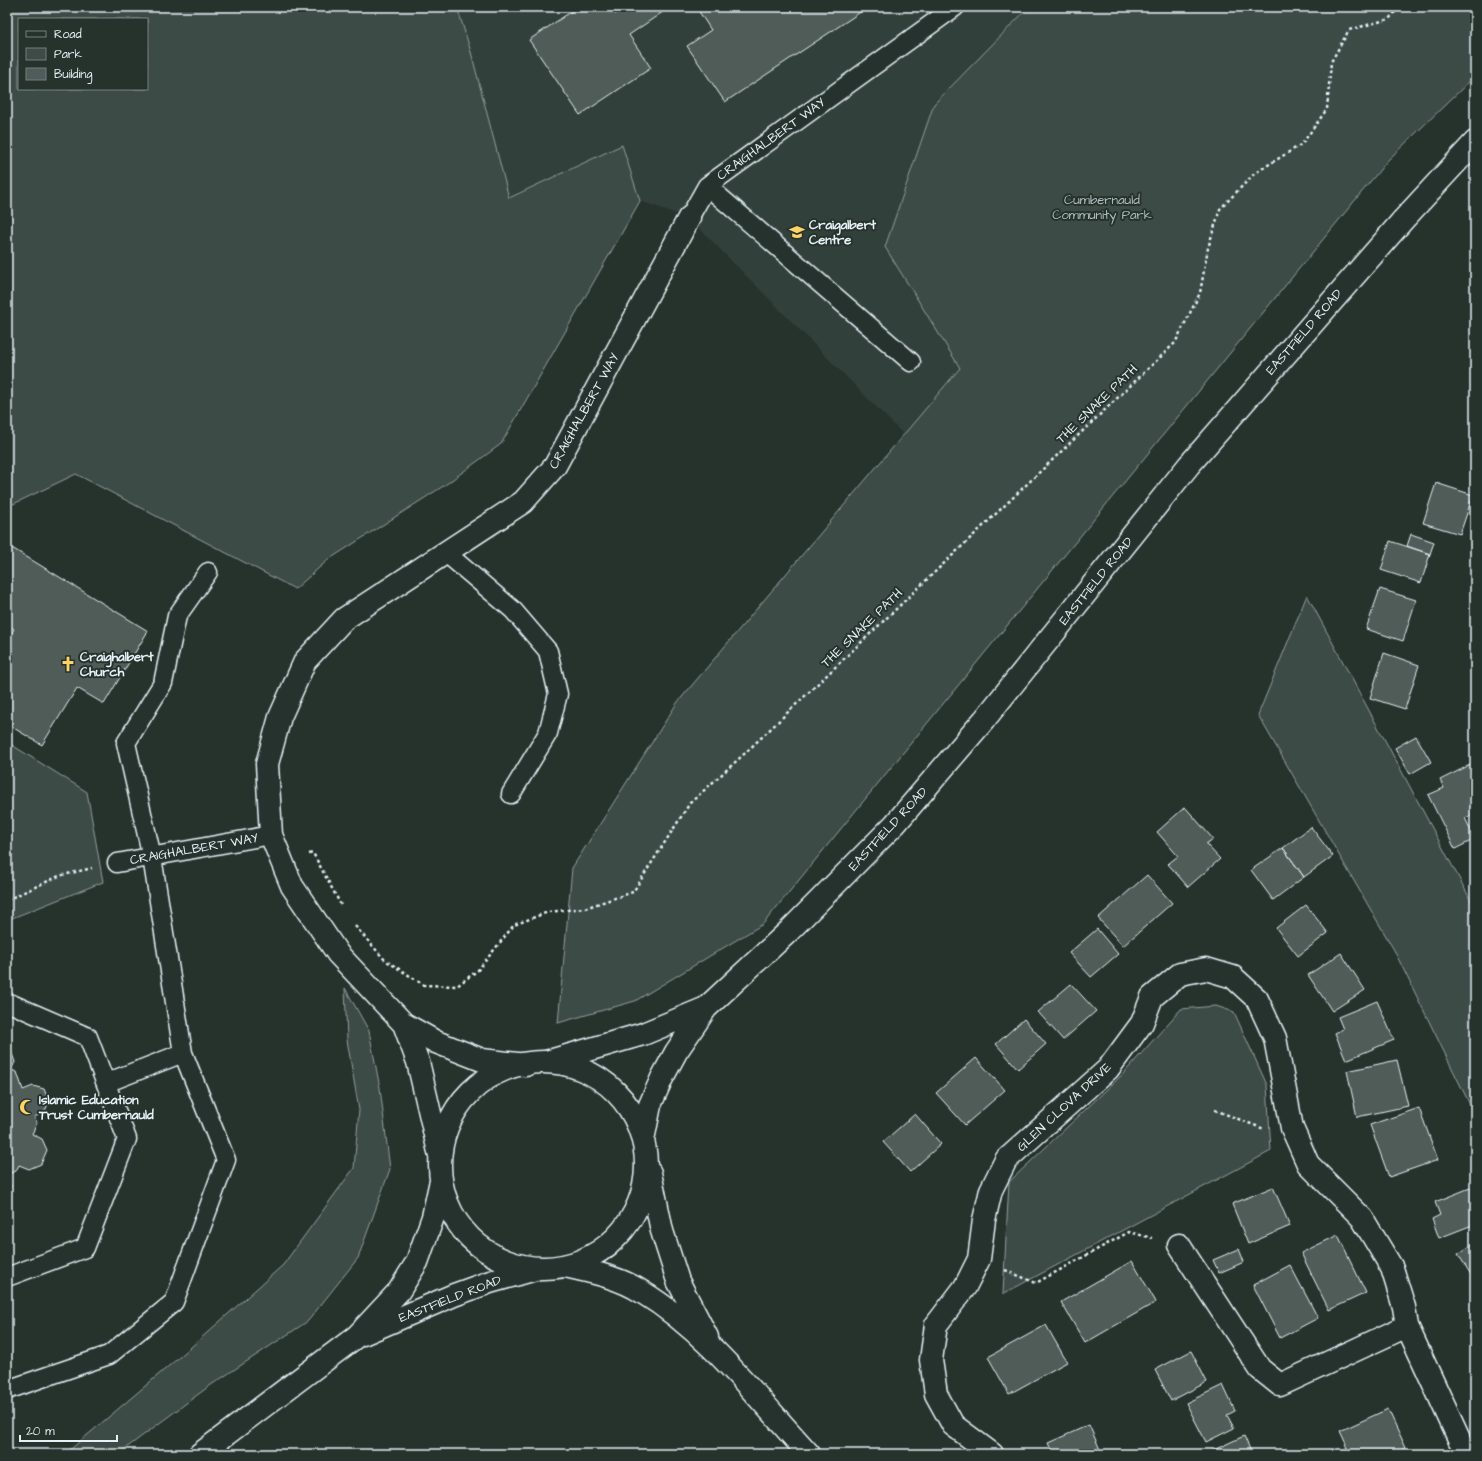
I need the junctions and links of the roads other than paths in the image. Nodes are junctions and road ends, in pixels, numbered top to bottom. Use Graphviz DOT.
graph roads {
  1 [pos="955,7"];
  2 [pos="1475,142"];
  3 [pos="707,186"];
  4 [pos="689,218"];
  5 [pos="911,362"];
  6 [pos="446,553"];
  7 [pos="208,572"];
  8 [pos="511,794"];
  9 [pos="271,835"];
  10 [pos="152,856"];
  11 [pos="117,863"];
  12 [pos="7,1002"];
  13 [pos="706,1008"];
  14 [pos="404,1024"];
  15 [pos="183,1053"];
  16 [pos="532,1065"];
  17 [pos="106,1084"];
  18 [pos="644,1135"];
  19 [pos="439,1152"];
  20 [pos="648,1161"];
  21 [pos="441,1184"];
  22 [pos="1179,1245"];
  23 [pos="555,1266"];
  24 [pos="7,1277"];
  25 [pos="1407,1326"];
  26 [pos="357,1336"];
  27 [pos="714,1351"];
  28 [pos="7,1390"];
  29 [pos="200,1454"];
  30 [pos="809,1454"];
  31 [pos="992,1454"];
  32 [pos="1466,1454"];
  1 -- 3 [label="lane, CRAIGHALBERT WAY"];
  2 -- 13 [label="street, EASTFIELD ROAD"];
  3 -- 4 [label="lane, CRAIGHALBERT WAY"];
  3 -- 5 [label="lane"];
  4 -- 6 [label="street, CRAIGHALBERT WAY"];
  6 -- 8 [label="lane"];
  6 -- 9 [label="street, CRAIGHALBERT WAY"];
  7 -- 10 [label="lane"];
  9 -- 10 [label="lane, CRAIGHALBERT WAY"];
  9 -- 14 [label="street, CRAIGHALBERT WAY"];
  10 -- 11 [label="lane, CRAIGHALBERT WAY"];
  10 -- 15 [label="lane"];
  12 -- 17 [label="lane"];
  13 -- 16 [label="street, EASTFIELD ROAD"];
  13 -- 18 [label="street, EASTFIELD ROAD"];
  14 -- 16 [label="street, CRAIGHALBERT WAY"];
  14 -- 19 [label="street, CRAIGHALBERT WAY"];
  15 -- 17 [label="lane"];
  15 -- 28 [label="lane"];
  16 -- 18 [label="street, CRAIGHALBERT WAY"];
  16 -- 19 [label="street, EASTFIELD ROAD"];
  17 -- 24 [label="lane"];
  18 -- 20 [label="street"];
  19 -- 21 [label="street"];
  20 -- 23 [label="street"];
  20 -- 27 [label="street"];
  21 -- 23 [label="street"];
  21 -- 26 [label="street, EASTFIELD ROAD"];
  22 -- 25 [label="street"];
  23 -- 26 [label="street, EASTFIELD ROAD"];
  23 -- 27 [label="street"];
  25 -- 31 [label="street, GLEN CLOVA DRIVE"];
  25 -- 32 [label="street, GLEN CLOVA DRIVE"];
  26 -- 29 [label="street, EASTFIELD ROAD"];
  27 -- 30 [label="street"];
}
